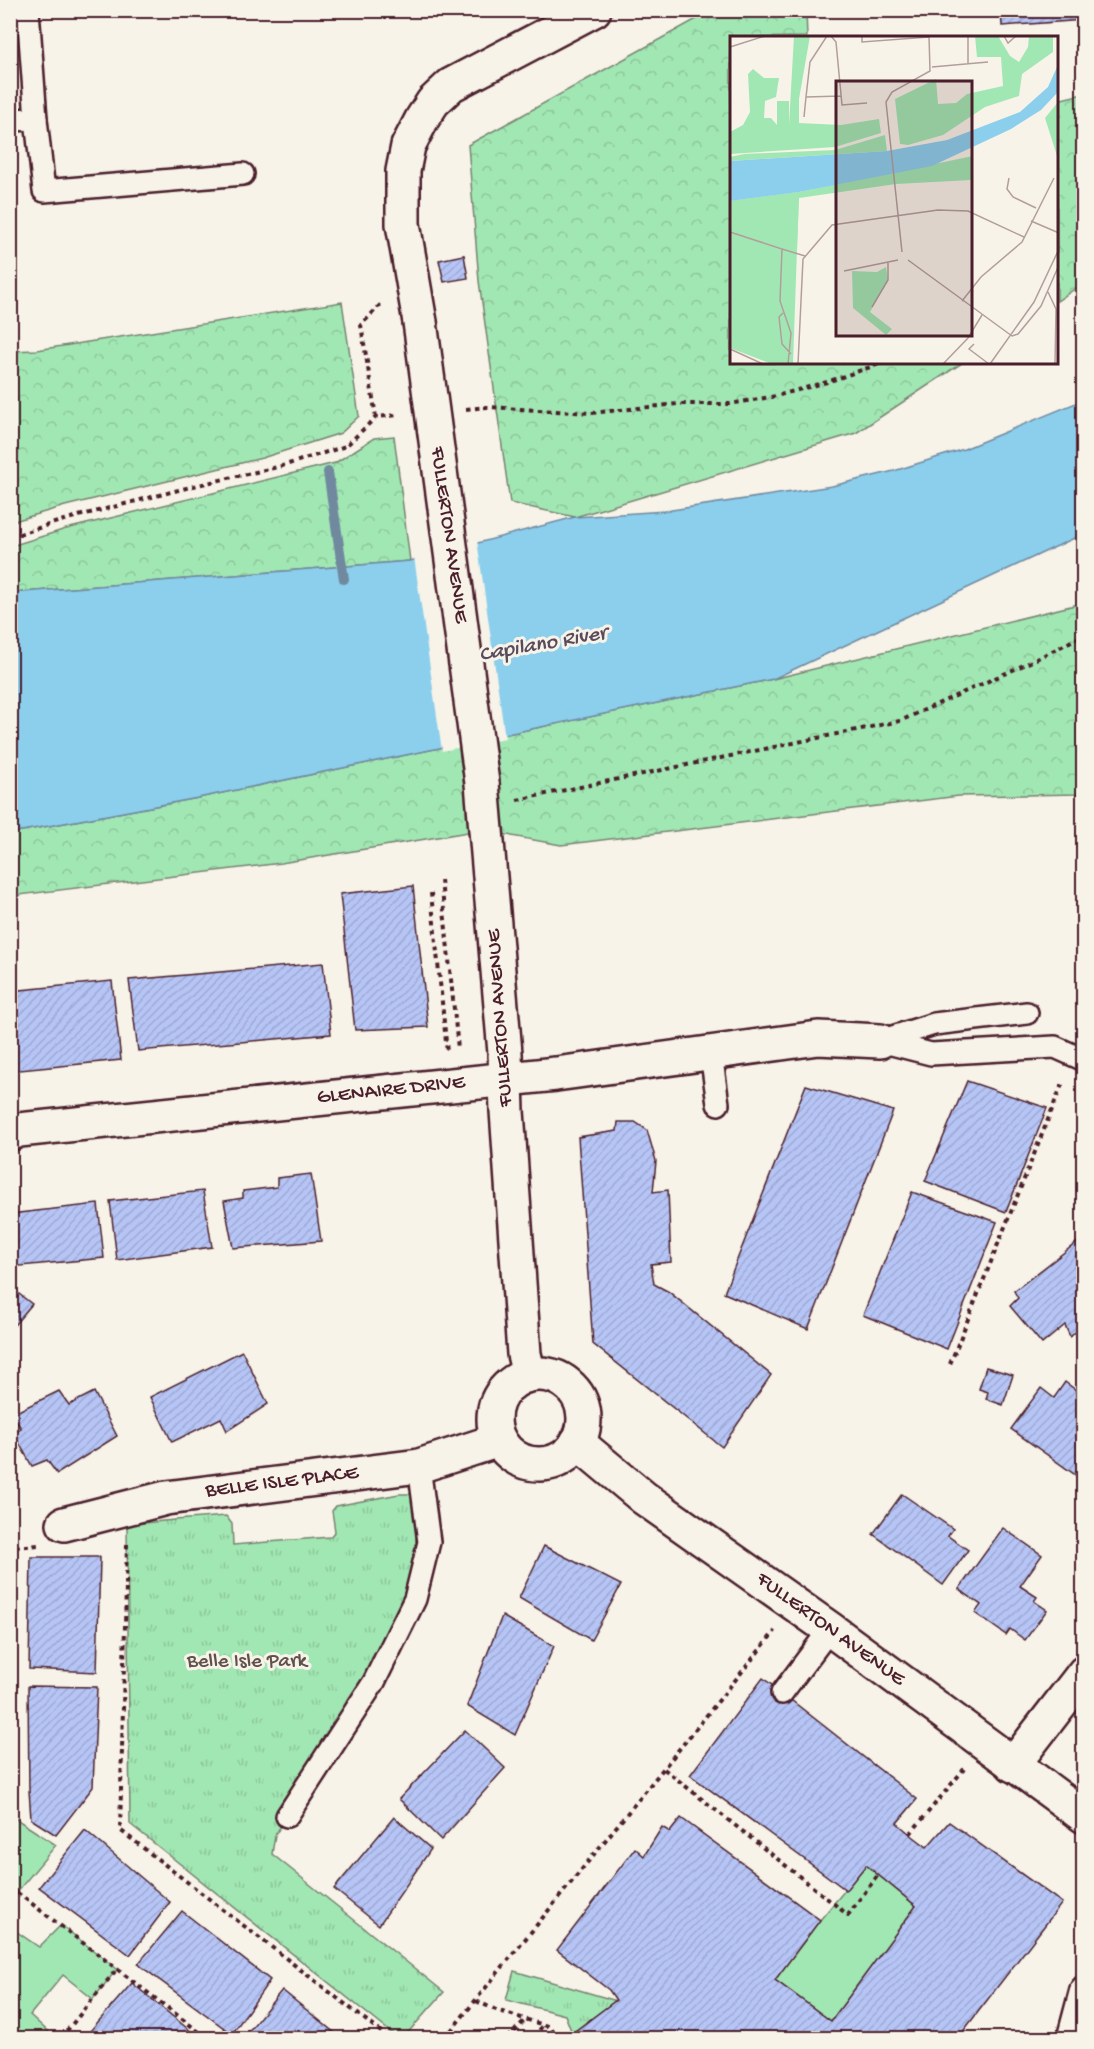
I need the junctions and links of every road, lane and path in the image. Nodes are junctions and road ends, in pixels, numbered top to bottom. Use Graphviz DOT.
graph roads {
  1 [pos="28,10"];
  2 [pos="594,10"];
  3 [pos="36,119"];
  4 [pos="10,120"];
  5 [pos="243,174"];
  6 [pos="384,301"];
  7 [pos="879,364"];
  8 [pos="465,409"];
  9 [pos="410,414"];
  10 [pos="376,417"];
  11 [pos="10,537"];
  12 [pos="1083,635"];
  13 [pos="483,795"];
  14 [pos="441,880"];
  15 [pos="431,893"];
  16 [pos="1027,1012"];
  17 [pos="880,1041"];
  18 [pos="458,1052"];
  19 [pos="447,1053"];
  20 [pos="711,1053"];
  21 [pos="1083,1060"];
  22 [pos="1066,1072"];
  23 [pos="506,1079"];
  24 [pos="718,1104"];
  25 [pos="10,1134"];
  26 [pos="950,1364"];
  27 [pos="529,1375"];
  28 [pos="499,1440"];
  29 [pos="577,1442"];
  30 [pos="419,1466"];
  31 [pos="64,1524"];
  32 [pos="127,1539"];
  33 [pos="796,1605"];
  34 [pos="830,1629"];
  35 [pos="1083,1673"];
  36 [pos="782,1693"];
  37 [pos="1013,1765"];
  38 [pos="966,1766"];
  39 [pos="664,1769"];
  40 [pos="287,1816"];
  41 [pos="1083,1816"];
  42 [pos="910,1834"];
  43 [pos="878,1875"];
  44 [pos="10,1887"];
  45 [pos="117,1969"];
  46 [pos="1083,1986"];
  47 [pos="476,2001"];
  48 [pos="526,2019"];
  49 [pos="543,2024"];
  50 [pos="61,2038"];
  51 [pos="207,2038"];
  52 [pos="389,2038"];
  53 [pos="447,2038"];
  54 [pos="508,2038"];
  55 [pos="535,2038"];
  56 [pos="561,2038"];
  57 [pos="1068,2038"];
  1 -- 3 [label="lane"];
  2 -- 13 [label="street, FULLERTON AVENUE, bridge"];
  3 -- 4 [label="lane"];
  3 -- 5 [label="lane"];
  6 -- 10 [label="path"];
  7 -- 8 [label="path"];
  9 -- 10 [label="path"];
  10 -- 11 [label="path"];
  12 -- 13 [label="path"];
  13 -- 23 [label="street, FULLERTON AVENUE"];
  14 -- 18 [label="path"];
  15 -- 19 [label="path"];
  16 -- 17 [label="lane"];
  17 -- 20 [label="street, GLENAIRE DRIVE"];
  17 -- 21 [label="lane"];
  20 -- 23 [label="street, GLENAIRE DRIVE"];
  20 -- 24 [label="lane"];
  22 -- 26 [label="path"];
  23 -- 25 [label="street, GLENAIRE DRIVE"];
  23 -- 27 [label="street, FULLERTON AVENUE"];
  27 -- 28 [label="street"];
  27 -- 29 [label="street"];
  28 -- 29 [label="street"];
  28 -- 30 [label="street, BELLE ISLE PLACE"];
  29 -- 33 [label="street, FULLERTON AVENUE"];
  30 -- 31 [label="street, BELLE ISLE PLACE"];
  30 -- 40 [label="lane"];
  32 -- 52 [label="path"];
  33 -- 34 [label="street, FULLERTON AVENUE"];
  33 -- 39 [label="path"];
  34 -- 36 [label="lane"];
  34 -- 37 [label="street, FULLERTON AVENUE"];
  35 -- 37 [label="street"];
  37 -- 41 [label="street, FULLERTON AVENUE"];
  38 -- 42 [label="path"];
  39 -- 43 [label="path"];
  39 -- 47 [label="path"];
  44 -- 45 [label="path"];
  45 -- 50 [label="path"];
  45 -- 51 [label="path"];
  46 -- 57 [label="lane"];
  47 -- 48 [label="path"];
  47 -- 53 [label="path"];
  48 -- 49 [label="path"];
  48 -- 54 [label="path"];
  49 -- 55 [label="path"];
  49 -- 56 [label="path"];
}
